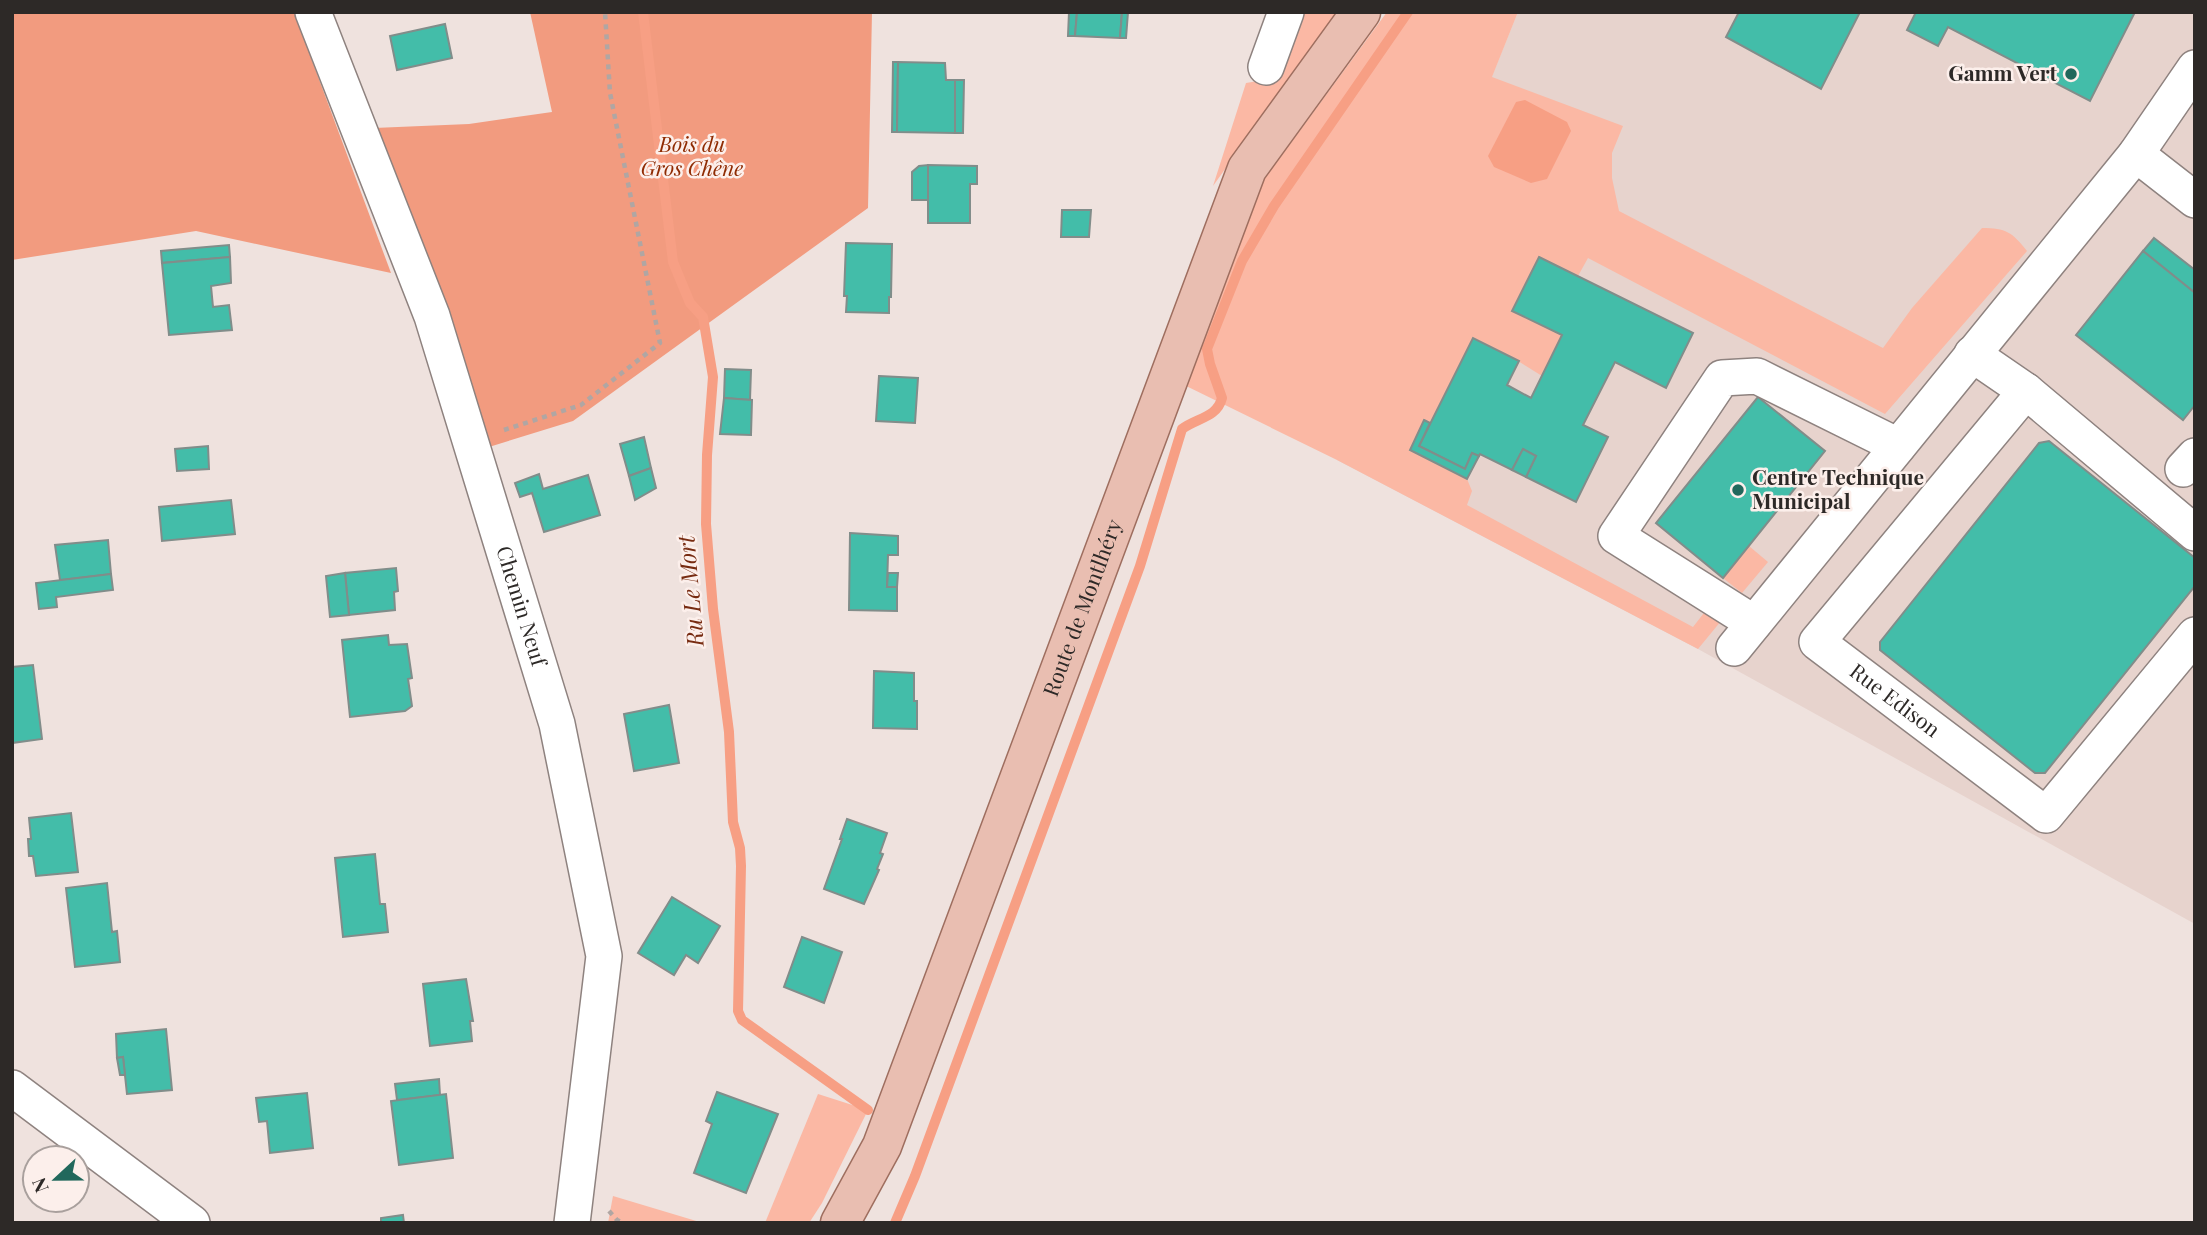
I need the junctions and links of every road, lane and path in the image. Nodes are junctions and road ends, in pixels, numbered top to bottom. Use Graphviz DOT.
graph roads {
  1 [pos="313,12"];
  2 [pos="605,12"];
  3 [pos="1286,12"];
  4 [pos="1361,12"];
  5 [pos="1266,67"];
  6 [pos="2195,68"];
  7 [pos="2136,154"];
  8 [pos="2195,200"];
  9 [pos="1972,354"];
  10 [pos="2026,391"];
  11 [pos="471,441"];
  12 [pos="1898,446"];
  13 [pos="2195,533"];
  14 [pos="2195,635"];
  15 [pos="12,1088"];
  16 [pos="192,1223"];
  17 [pos="572,1223"];
  18 [pos="840,1223"];
  1 -- 11 [label="street, Chemin Neuf"];
  2 -- 11 [label="path"];
  3 -- 5 [label="street"];
  4 -- 18 [label="main road, Route de Montlhéry"];
  6 -- 7 [label="street"];
  7 -- 8 [label="street"];
  7 -- 9 [label="street"];
  9 -- 10 [label="street"];
  9 -- 12 [label="street"];
  10 -- 13 [label="street"];
  10 -- 14 [label="street, Rue Edison"];
  11 -- 17 [label="street, Chemin Neuf"];
  12 -- 12 [label="street"];
  15 -- 16 [label="street"];
}
